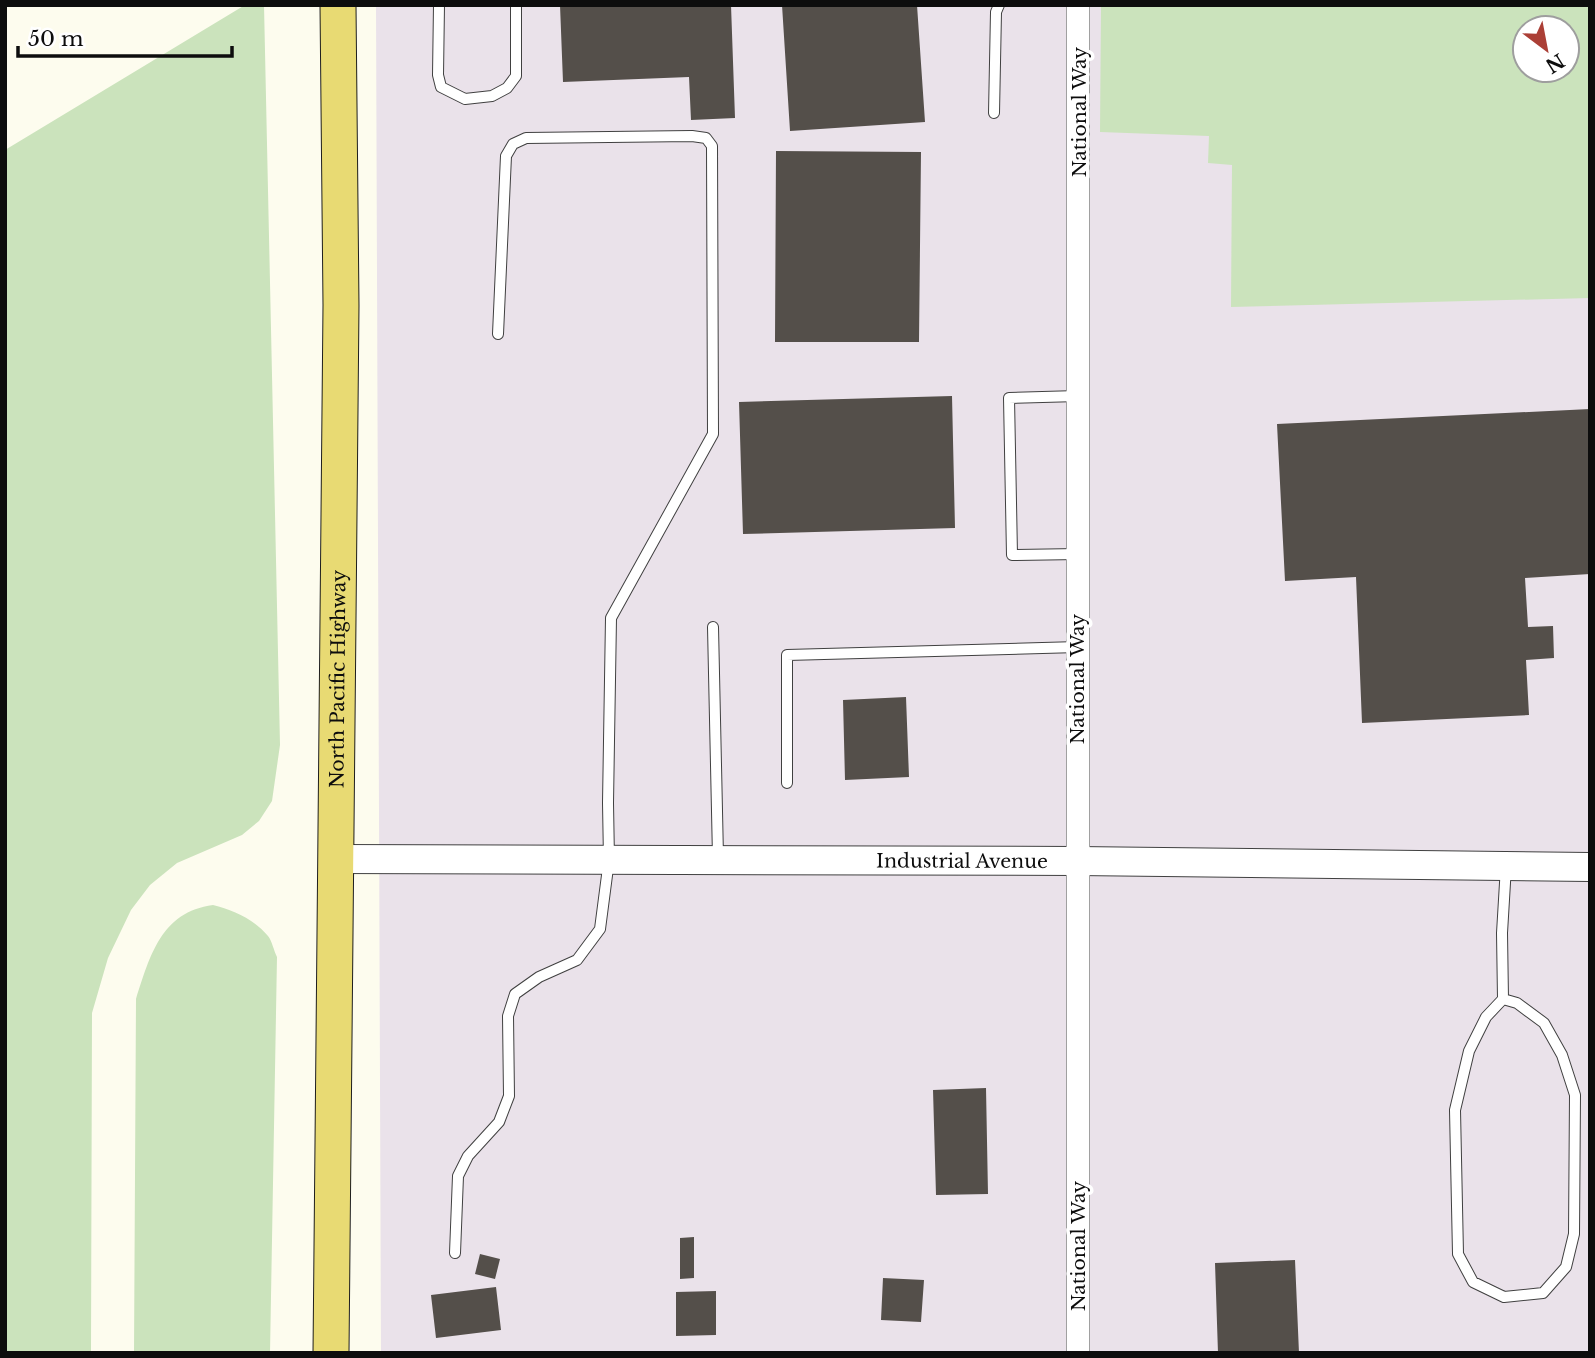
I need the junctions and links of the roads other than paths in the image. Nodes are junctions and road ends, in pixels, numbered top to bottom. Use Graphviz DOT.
graph roads {
  1 [pos="338,5"];
  2 [pos="439,5"];
  3 [pos="516,5"];
  4 [pos="999,5"];
  5 [pos="1078,5"];
  6 [pos="994,113"];
  7 [pos="498,334"];
  8 [pos="1078,396"];
  9 [pos="1078,554"];
  10 [pos="713,627"];
  11 [pos="1077,647"];
  12 [pos="787,783"];
  13 [pos="336,859"];
  14 [pos="609,860"];
  15 [pos="718,860"];
  16 [pos="1077,861"];
  17 [pos="1506,866"];
  18 [pos="1590,867"];
  19 [pos="1503,999"];
  20 [pos="455,1253"];
  21 [pos="331,1353"];
  22 [pos="1078,1353"];
  1 -- 13 [label="main road, North Pacific Highway"];
  2 -- 3 [label="lane"];
  4 -- 6 [label="lane"];
  5 -- 8 [label="street, National Way"];
  7 -- 14 [label="lane"];
  8 -- 9 [label="street, National Way"];
  8 -- 9 [label="lane"];
  9 -- 11 [label="street, National Way"];
  10 -- 15 [label="lane"];
  11 -- 12 [label="lane"];
  11 -- 16 [label="street, National Way"];
  13 -- 14 [label="street, Industrial Avenue"];
  13 -- 21 [label="main road, North Pacific Highway"];
  14 -- 15 [label="street, Industrial Avenue"];
  14 -- 20 [label="lane"];
  15 -- 16 [label="street, Industrial Avenue"];
  16 -- 17 [label="street, Industrial Avenue"];
  16 -- 22 [label="street, National Way"];
  17 -- 18 [label="street, Industrial Avenue"];
  17 -- 19 [label="lane"];
  19 -- 19 [label="lane"];
}
